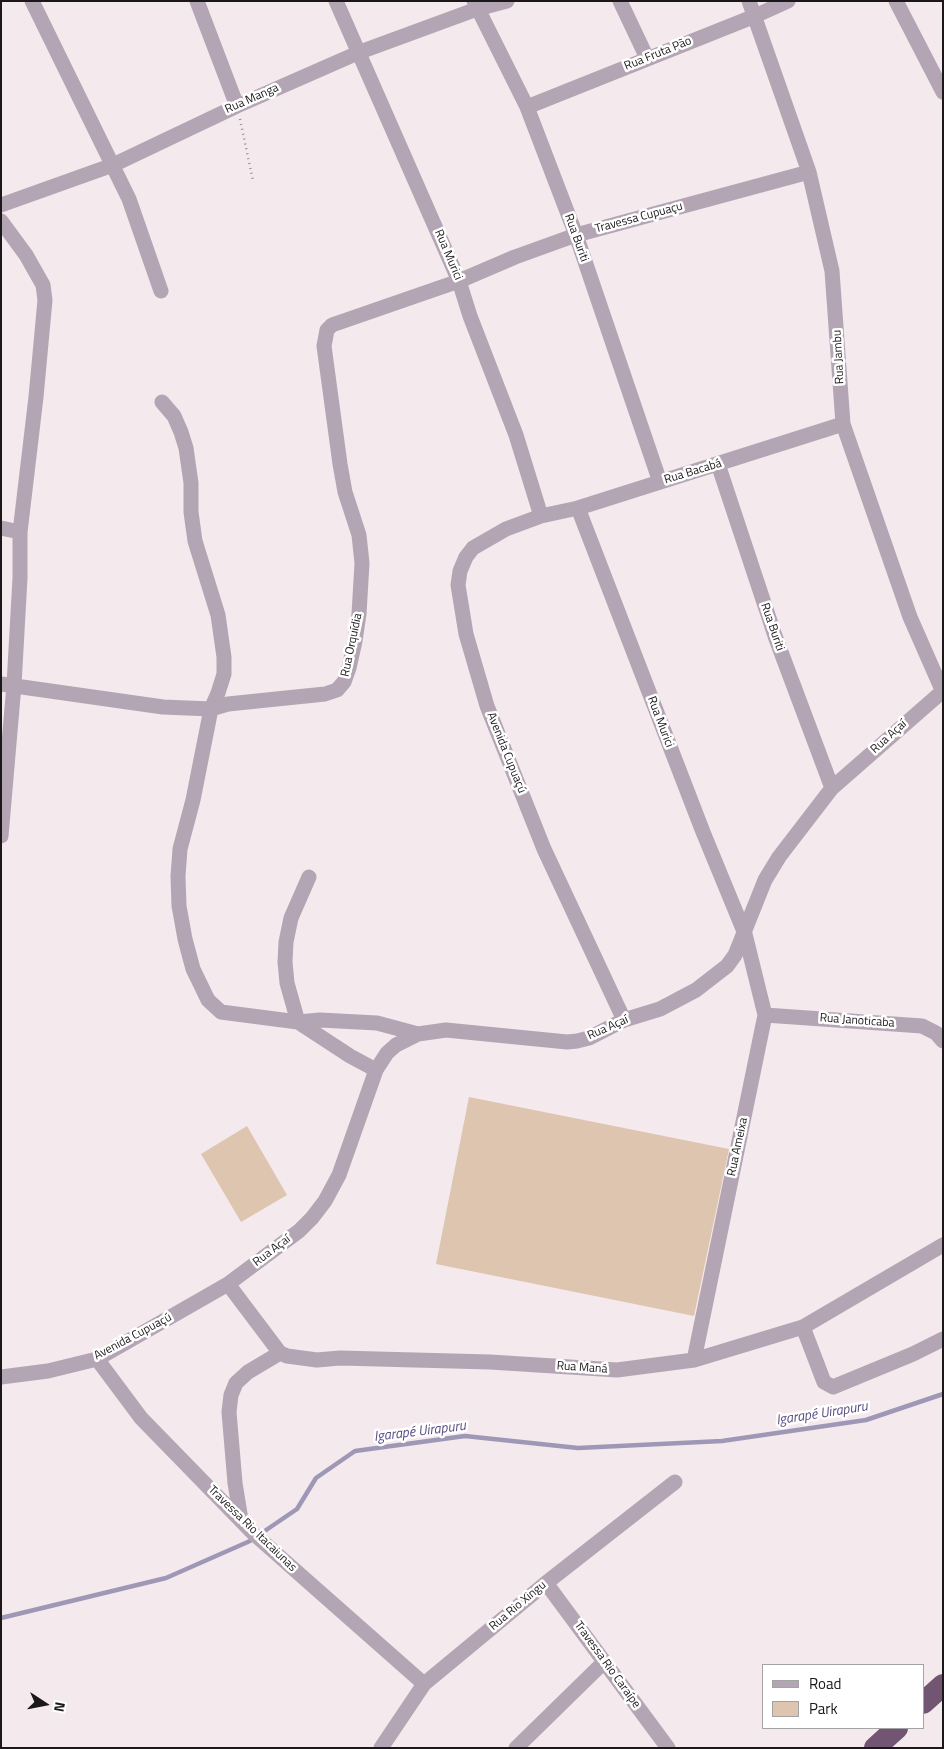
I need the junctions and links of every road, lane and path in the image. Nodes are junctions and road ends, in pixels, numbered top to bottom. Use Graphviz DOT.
graph roads {
  1 [pos="32,1"];
  2 [pos="197,1"];
  3 [pos="336,1"];
  4 [pos="507,1"];
  5 [pos="620,1"];
  6 [pos="749,1"];
  7 [pos="788,1"];
  8 [pos="896,1"];
  9 [pos="476,5"];
  10 [pos="755,16"];
  11 [pos="360,52"];
  12 [pos="647,58"];
  13 [pos="943,92"];
  14 [pos="237,106"];
  15 [pos="527,107"];
  16 [pos="113,165"];
  17 [pos="808,172"];
  18 [pos="253,181"];
  19 [pos="1,205"];
  20 [pos="1,221"];
  21 [pos="576,235"];
  22 [pos="459,281"];
  23 [pos="161,291"];
  24 [pos="332,325"];
  25 [pos="162,402"];
  26 [pos="843,424"];
  27 [pos="718,464"];
  28 [pos="660,482"];
  29 [pos="578,508"];
  30 [pos="541,516"];
  31 [pos="1,528"];
  32 [pos="20,532"];
  33 [pos="8,685"];
  34 [pos="943,692"];
  35 [pos="211,709"];
  36 [pos="832,788"];
  37 [pos="1,835"];
  38 [pos="309,877"];
  39 [pos="745,934"];
  40 [pos="765,1014"];
  41 [pos="624,1020"];
  42 [pos="298,1022"];
  43 [pos="418,1034"];
  44 [pos="943,1041"];
  45 [pos="376,1070"];
  46 [pos="943,1244"];
  47 [pos="228,1284"];
  48 [pos="803,1327"];
  49 [pos="943,1339"];
  50 [pos="280,1353"];
  51 [pos="97,1359"];
  52 [pos="694,1360"];
  53 [pos="1,1377"];
  54 [pos="675,1482"];
  55 [pos="241,1520"];
  56 [pos="546,1583"];
  57 [pos="604,1662"];
  58 [pos="424,1684"];
  59 [pos="943,1685"];
  60 [pos="924,1703"];
  61 [pos="381,1748"];
  62 [pos="516,1748"];
  63 [pos="668,1748"];
  1 -- 16 [label="street"];
  2 -- 14 [label="street"];
  3 -- 11 [label="street, Rua Murici"];
  4 -- 9 [label="street, Rua Manga"];
  5 -- 12 [label="street"];
  6 -- 10 [label="street, Rua Jambu"];
  7 -- 10 [label="street, Rua Fruta Pão"];
  8 -- 13 [label="street"];
  9 -- 11 [label="street, Rua Manga"];
  9 -- 15 [label="street, Rua Buriti"];
  10 -- 12 [label="street, Rua Fruta Pão"];
  10 -- 17 [label="street, Rua Jambu"];
  11 -- 14 [label="street, Rua Manga"];
  11 -- 22 [label="street, Rua Murici"];
  12 -- 15 [label="street, Rua Fruta Pão"];
  14 -- 16 [label="street, Rua Manga"];
  14 -- 18 [label="path"];
  15 -- 21 [label="street, Rua Buriti"];
  16 -- 19 [label="street, Rua Manga"];
  16 -- 23 [label="street"];
  17 -- 21 [label="street, Travessa Cupuaçu"];
  17 -- 26 [label="street, Rua Jambu"];
  20 -- 32 [label="street"];
  21 -- 22 [label="street, Travessa Cupuaçu"];
  21 -- 28 [label="street, Rua Buriti"];
  22 -- 24 [label="street, Travessa Cupuaçu"];
  22 -- 30 [label="street, Rua Murici"];
  24 -- 35 [label="street, Rua Orquídia"];
  25 -- 35 [label="street"];
  26 -- 27 [label="street, Rua Bacabá"];
  26 -- 34 [label="street, Rua Jambu"];
  27 -- 28 [label="street, Rua Bacabá"];
  27 -- 36 [label="street, Rua Buriti"];
  28 -- 29 [label="street, Rua Bacabá"];
  29 -- 30 [label="street, Rua Bacabá"];
  29 -- 39 [label="street, Rua Murici"];
  30 -- 41 [label="street, Avenida Cupuaçú"];
  31 -- 32 [label="street"];
  32 -- 33 [label="street"];
  33 -- 35 [label="street, Rua Orquídia"];
  33 -- 37 [label="street"];
  34 -- 36 [label="street, Rua Açaí"];
  35 -- 42 [label="street"];
  36 -- 39 [label="street, Rua Açaí"];
  38 -- 42 [label="street"];
  39 -- 40 [label="street, Rua Ameixa"];
  39 -- 41 [label="street, Rua Açaí"];
  40 -- 44 [label="street, Rua Janoticaba"];
  40 -- 52 [label="street, Rua Ameixa"];
  41 -- 43 [label="street, Rua Açaí"];
  42 -- 43 [label="street"];
  42 -- 45 [label="street"];
  43 -- 45 [label="street, Rua Açaí"];
  45 -- 47 [label="street, Rua Açaí"];
  46 -- 48 [label="street, Rua Maná"];
  47 -- 50 [label="street"];
  47 -- 51 [label="street, Avenida Cupuaçú"];
  48 -- 49 [label="street"];
  48 -- 52 [label="street, Rua Maná"];
  50 -- 52 [label="street, Rua Maná"];
  50 -- 55 [label="street"];
  51 -- 53 [label="street, Avenida Cupuaçú"];
  51 -- 55 [label="street, Travessa Rio Itacaiunas"];
  54 -- 56 [label="street, Rua Rio Xingu"];
  55 -- 58 [label="street, Travessa Rio Itacaiunas"];
  56 -- 57 [label="street, Travessa Rio Caraípe"];
  56 -- 58 [label="street, Rua Rio Xingu"];
  57 -- 62 [label="street"];
  57 -- 63 [label="street, Travessa Rio Caraípe"];
  58 -- 61 [label="street, Rua Rio Xingu"];
  59 -- 60 [label="highway"];
}
